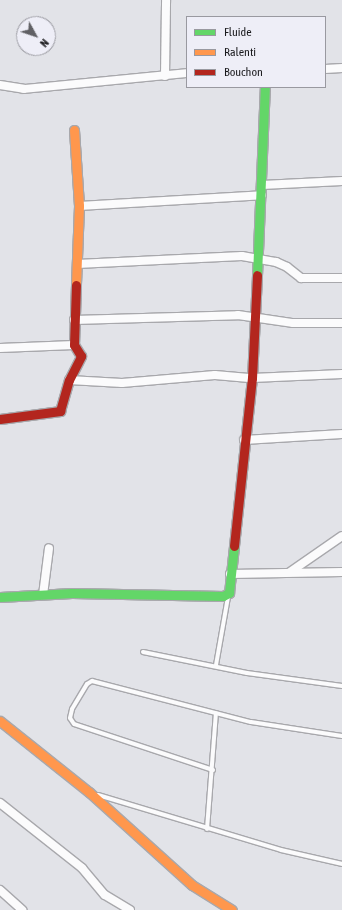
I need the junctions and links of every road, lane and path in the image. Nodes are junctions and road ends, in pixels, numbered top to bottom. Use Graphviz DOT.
graph roads {
  1 [pos="166,0"];
  2 [pos="342,68"];
  3 [pos="326,69"];
  4 [pos="186,73"];
  5 [pos="165,76"];
  6 [pos="0,85"];
  7 [pos="264,88"];
  8 [pos="74,130"];
  9 [pos="342,181"];
  10 [pos="262,185"];
  11 [pos="262,195"];
  12 [pos="79,206"];
  13 [pos="257,257"];
  14 [pos="77,264"];
  15 [pos="342,278"];
  16 [pos="255,316"];
  17 [pos="74,320"];
  18 [pos="342,323"];
  19 [pos="74,345"];
  20 [pos="0,348"];
  21 [pos="342,374"];
  22 [pos="252,378"];
  23 [pos="69,380"];
  24 [pos="0,419"];
  25 [pos="342,434"];
  26 [pos="244,440"];
  27 [pos="342,536"];
  28 [pos="49,548"];
  29 [pos="342,572"];
  30 [pos="230,574"];
  31 [pos="282,575"];
  32 [pos="230,589"];
  33 [pos="43,595"];
  34 [pos="0,597"];
  35 [pos="143,652"];
  36 [pos="216,665"];
  37 [pos="342,686"];
  38 [pos="216,713"];
  39 [pos="0,721"];
  40 [pos="342,736"];
  41 [pos="213,770"];
  42 [pos="89,792"];
  43 [pos="0,803"];
  44 [pos="208,829"];
  45 [pos="342,864"];
  46 [pos="0,890"];
  47 [pos="22,910"];
  48 [pos="130,910"];
  49 [pos="232,910"];
  1 -- 5 [label="street"];
  2 -- 3 [label="street"];
  4 -- 5 [label="street"];
  5 -- 6 [label="street"];
  7 -- 10 [label="street"];
  8 -- 12 [label="street"];
  9 -- 10 [label="street"];
  10 -- 11 [label="street"];
  11 -- 12 [label="street"];
  11 -- 13 [label="street"];
  12 -- 14 [label="street"];
  13 -- 14 [label="street"];
  13 -- 15 [label="street"];
  13 -- 16 [label="street"];
  14 -- 17 [label="street"];
  16 -- 17 [label="street"];
  16 -- 18 [label="street"];
  16 -- 22 [label="street"];
  17 -- 19 [label="street"];
  19 -- 20 [label="street"];
  19 -- 23 [label="street"];
  21 -- 22 [label="street"];
  22 -- 23 [label="street"];
  22 -- 26 [label="street"];
  23 -- 24 [label="street"];
  25 -- 26 [label="street"];
  26 -- 30 [label="street"];
  27 -- 31 [label="street"];
  28 -- 33 [label="street"];
  29 -- 31 [label="street"];
  30 -- 31 [label="street"];
  30 -- 32 [label="street"];
  32 -- 33 [label="street"];
  32 -- 36 [label="lane"];
  33 -- 34 [label="street"];
  35 -- 36 [label="lane"];
  36 -- 37 [label="lane"];
  38 -- 40 [label="lane"];
  38 -- 41 [label="lane"];
  38 -- 41 [label="lane"];
  39 -- 42 [label="street"];
  41 -- 44 [label="lane"];
  42 -- 44 [label="lane"];
  42 -- 49 [label="street"];
  43 -- 48 [label="street"];
  44 -- 45 [label="lane"];
  46 -- 47 [label="street"];
}
